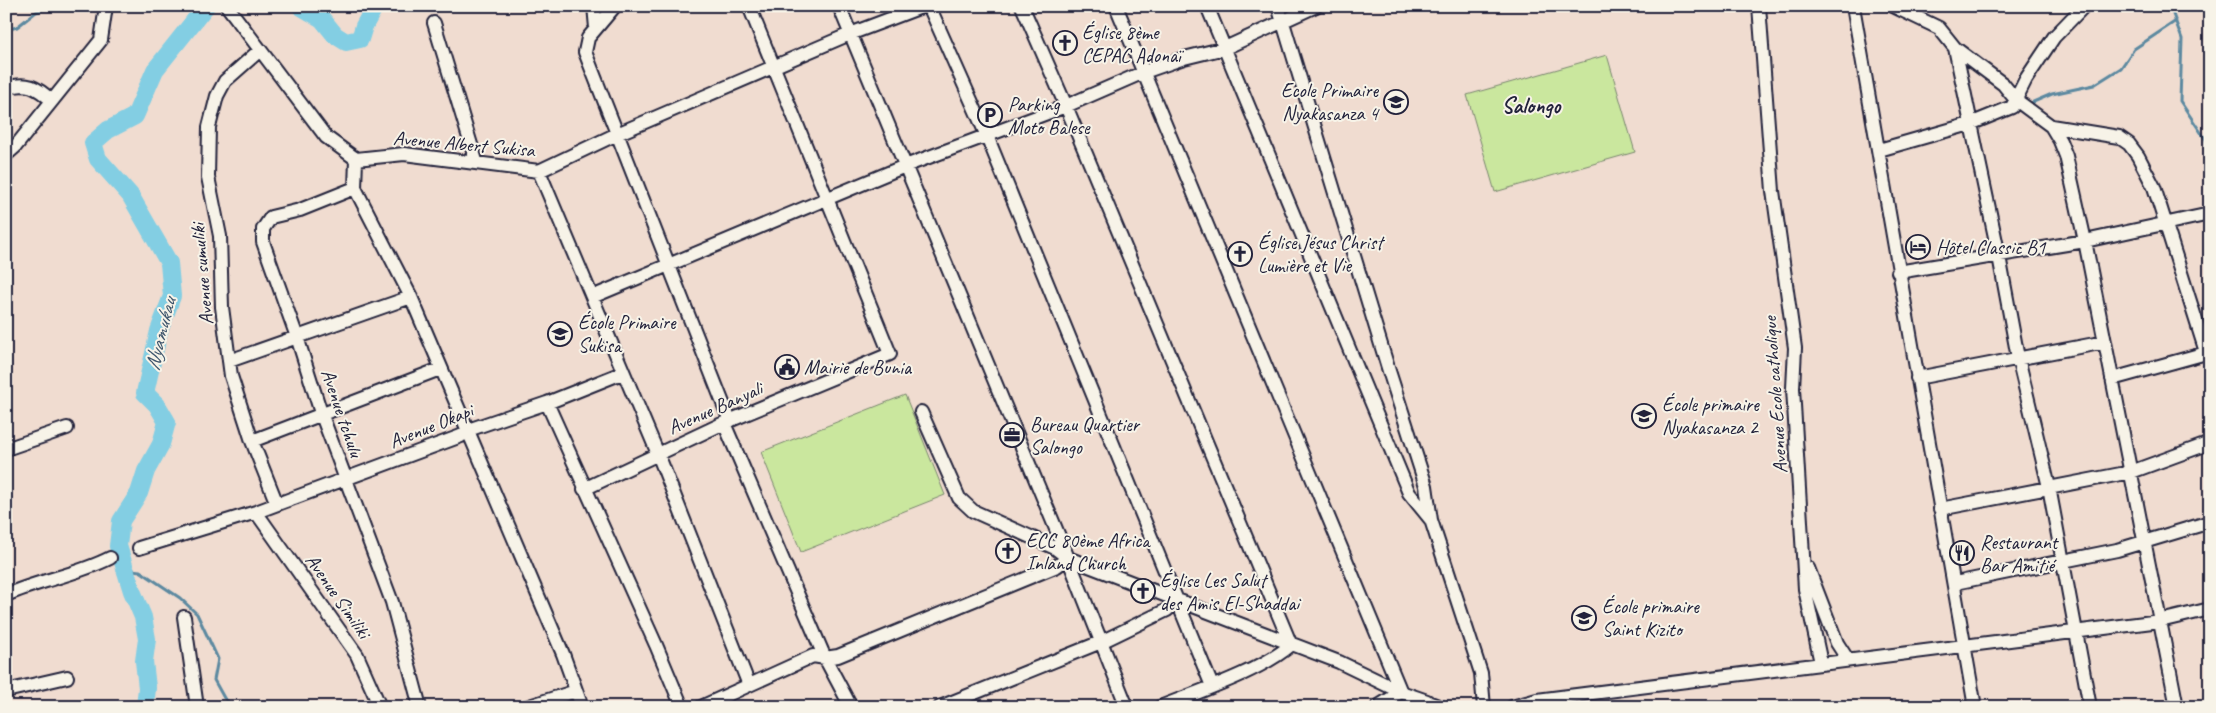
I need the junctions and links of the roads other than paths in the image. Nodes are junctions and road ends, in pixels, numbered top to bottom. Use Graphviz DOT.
graph roads {
  1 [pos="106,6"];
  2 [pos="594,6"];
  3 [pos="615,6"];
  4 [pos="749,6"];
  5 [pos="839,6"];
  6 [pos="924,6"];
  7 [pos="929,6"];
  8 [pos="1022,6"];
  9 [pos="1116,6"];
  10 [pos="1207,6"];
  11 [pos="1278,6"];
  12 [pos="1316,6"];
  13 [pos="1759,6"];
  14 [pos="1853,6"];
  15 [pos="1893,6"];
  16 [pos="2084,6"];
  17 [pos="228,7"];
  18 [pos="1282,21"];
  19 [pos="434,23"];
  20 [pos="596,28"];
  21 [pos="850,34"];
  22 [pos="1225,48"];
  23 [pos="1955,48"];
  24 [pos="260,50"];
  25 [pos="774,68"];
  26 [pos="1144,72"];
  27 [pos="6,88"];
  28 [pos="2016,100"];
  29 [pos="52,101"];
  30 [pos="1066,106"];
  31 [pos="1970,124"];
  32 [pos="2051,126"];
  33 [pos="617,134"];
  34 [pos="986,136"];
  35 [pos="1879,150"];
  36 [pos="6,155"];
  37 [pos="356,159"];
  38 [pos="476,162"];
  39 [pos="905,166"];
  40 [pos="539,171"];
  41 [pos="354,188"];
  42 [pos="826,199"];
  43 [pos="2210,214"];
  44 [pos="2166,225"];
  45 [pos="2085,241"];
  46 [pos="1999,256"];
  47 [pos="670,265"];
  48 [pos="1898,272"];
  49 [pos="410,297"];
  50 [pos="592,297"];
  51 [pos="297,337"];
  52 [pos="2105,342"];
  53 [pos="2208,352"];
  54 [pos="2018,358"];
  55 [pos="229,361"];
  56 [pos="440,369"];
  57 [pos="622,372"];
  58 [pos="1917,378"];
  59 [pos="2112,379"];
  60 [pos="547,403"];
  61 [pos="921,412"];
  62 [pos="321,413"];
  63 [pos="727,422"];
  64 [pos="68,428"];
  65 [pos="468,430"];
  66 [pos="252,441"];
  67 [pos="2210,443"];
  68 [pos="6,449"];
  69 [pos="658,454"];
  70 [pos="2131,472"];
  71 [pos="346,480"];
  72 [pos="2049,487"];
  73 [pos="584,488"];
  74 [pos="277,504"];
  75 [pos="1940,509"];
  76 [pos="256,512"];
  77 [pos="1431,520"];
  78 [pos="2210,522"];
  79 [pos="2145,543"];
  80 [pos="139,548"];
  81 [pos="110,558"];
  82 [pos="1068,558"];
  83 [pos="1805,559"];
  84 [pos="2063,560"];
  85 [pos="1955,583"];
  86 [pos="6,595"];
  87 [pos="1178,600"];
  88 [pos="2210,609"];
  89 [pos="184,616"];
  90 [pos="2160,621"];
  91 [pos="2075,632"];
  92 [pos="1101,642"];
  93 [pos="1291,645"];
  94 [pos="1964,647"];
  95 [pos="825,658"];
  96 [pos="1848,660"];
  97 [pos="1821,663"];
  98 [pos="67,677"];
  99 [pos="749,685"];
  100 [pos="1212,686"];
  101 [pos="6,691"];
  102 [pos="576,691"];
  103 [pos="1401,692"];
  104 [pos="197,707"];
  105 [pos="380,707"];
  106 [pos="420,707"];
  107 [pos="526,707"];
  108 [pos="582,707"];
  109 [pos="682,707"];
  110 [pos="702,707"];
  111 [pos="851,707"];
  112 [pos="940,707"];
  113 [pos="1127,707"];
  114 [pos="1160,707"];
  115 [pos="1377,707"];
  116 [pos="1441,707"];
  117 [pos="1484,707"];
  118 [pos="1512,707"];
  119 [pos="1975,707"];
  120 [pos="2090,707"];
  121 [pos="2177,707"];
  1 -- 29 [label="street"];
  2 -- 20 [label="street"];
  3 -- 20 [label="street"];
  4 -- 25 [label="street"];
  5 -- 21 [label="street"];
  6 -- 21 [label="street"];
  7 -- 34 [label="street"];
  8 -- 30 [label="street"];
  9 -- 26 [label="street"];
  10 -- 22 [label="street"];
  11 -- 18 [label="street"];
  12 -- 18 [label="street"];
  13 -- 83 [label="street, Avenue Ecole catholique"];
  14 -- 35 [label="street"];
  15 -- 23 [label="street"];
  16 -- 28 [label="street"];
  17 -- 24 [label="street"];
  18 -- 22 [label="street"];
  18 -- 77 [label="street"];
  19 -- 38 [label="street"];
  20 -- 33 [label="street"];
  21 -- 25 [label="street"];
  21 -- 39 [label="street"];
  22 -- 26 [label="street"];
  22 -- 77 [label="street"];
  23 -- 28 [label="street"];
  23 -- 31 [label="street"];
  24 -- 37 [label="street"];
  24 -- 55 [label="street, Avenue sumuliki"];
  25 -- 33 [label="street"];
  25 -- 42 [label="street"];
  26 -- 30 [label="street"];
  26 -- 103 [label="street"];
  27 -- 29 [label="street"];
  28 -- 31 [label="street"];
  28 -- 32 [label="street"];
  29 -- 36 [label="street"];
  30 -- 34 [label="street"];
  30 -- 93 [label="street"];
  31 -- 35 [label="street"];
  31 -- 46 [label="street"];
  32 -- 44 [label="street"];
  32 -- 45 [label="street"];
  33 -- 40 [label="street, Avenue Albert Sukisa"];
  33 -- 47 [label="street"];
  34 -- 39 [label="street"];
  34 -- 87 [label="street"];
  35 -- 48 [label="street"];
  37 -- 38 [label="street, Avenue Albert Sukisa"];
  37 -- 41 [label="street"];
  38 -- 40 [label="street, Avenue Albert Sukisa"];
  39 -- 42 [label="street"];
  39 -- 82 [label="street"];
  40 -- 50 [label="street"];
  41 -- 49 [label="street"];
  41 -- 51 [label="street, Avenue tchulu"];
  42 -- 47 [label="street"];
  42 -- 63 [label="street, Avenue Banyali"];
  43 -- 44 [label="street"];
  44 -- 45 [label="street"];
  44 -- 53 [label="street"];
  45 -- 46 [label="street"];
  45 -- 52 [label="street"];
  46 -- 48 [label="street"];
  46 -- 54 [label="street"];
  47 -- 50 [label="street"];
  47 -- 63 [label="street"];
  48 -- 58 [label="street"];
  49 -- 51 [label="street"];
  49 -- 56 [label="street"];
  50 -- 57 [label="street"];
  51 -- 55 [label="street"];
  51 -- 62 [label="street, Avenue tchulu"];
  52 -- 54 [label="street"];
  52 -- 59 [label="street"];
  53 -- 59 [label="street"];
  54 -- 58 [label="street"];
  54 -- 72 [label="street"];
  55 -- 66 [label="street, Avenue sumuliki"];
  56 -- 62 [label="street"];
  56 -- 65 [label="street"];
  57 -- 60 [label="street, Avenue Okapi"];
  57 -- 69 [label="street"];
  58 -- 75 [label="street"];
  59 -- 70 [label="street"];
  60 -- 65 [label="street, Avenue Okapi"];
  60 -- 73 [label="street"];
  61 -- 82 [label="street"];
  62 -- 66 [label="street"];
  62 -- 71 [label="street, Avenue tchulu"];
  63 -- 69 [label="street, Avenue Banyali"];
  63 -- 95 [label="street"];
  64 -- 68 [label="street"];
  65 -- 71 [label="street, Avenue Okapi"];
  65 -- 102 [label="street"];
  66 -- 74 [label="street, Avenue sumuliki"];
  67 -- 70 [label="street"];
  69 -- 73 [label="street, Avenue Banyali"];
  69 -- 99 [label="street"];
  70 -- 72 [label="street"];
  70 -- 79 [label="street"];
  71 -- 74 [label="street, Avenue Okapi"];
  71 -- 106 [label="street, Avenue tchulu"];
  72 -- 75 [label="street"];
  72 -- 84 [label="street"];
  73 -- 109 [label="street"];
  74 -- 76 [label="street, Avenue Okapi"];
  75 -- 85 [label="street"];
  76 -- 80 [label="street, Avenue Okapi"];
  76 -- 105 [label="street, Avenue Similiki"];
  77 -- 117 [label="street"];
  78 -- 79 [label="street"];
  79 -- 84 [label="street"];
  79 -- 90 [label="street"];
  81 -- 86 [label="street"];
  82 -- 87 [label="street"];
  82 -- 92 [label="street"];
  82 -- 95 [label="street"];
  83 -- 96 [label="street"];
  83 -- 97 [label="street, Avenue Ecole catholique"];
  84 -- 85 [label="street"];
  84 -- 91 [label="street"];
  85 -- 94 [label="street"];
  87 -- 92 [label="street"];
  87 -- 93 [label="street"];
  87 -- 100 [label="street"];
  88 -- 90 [label="street"];
  89 -- 104 [label="street"];
  90 -- 91 [label="street"];
  90 -- 121 [label="street"];
  91 -- 94 [label="street"];
  91 -- 120 [label="street"];
  92 -- 112 [label="street"];
  92 -- 113 [label="street"];
  93 -- 100 [label="street"];
  93 -- 103 [label="street"];
  94 -- 96 [label="street"];
  94 -- 119 [label="street"];
  95 -- 99 [label="street"];
  95 -- 111 [label="street"];
  96 -- 97 [label="street"];
  97 -- 118 [label="street"];
  98 -- 101 [label="street"];
  99 -- 110 [label="street"];
  100 -- 114 [label="street"];
  102 -- 107 [label="street"];
  102 -- 108 [label="street"];
  103 -- 115 [label="street"];
  103 -- 116 [label="street"];
}
